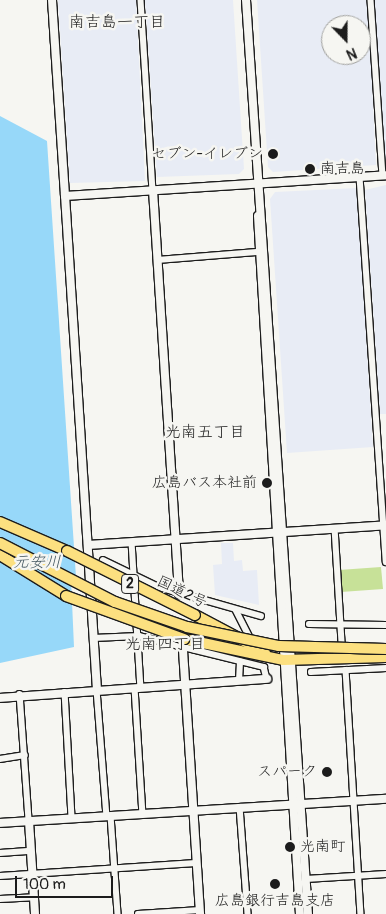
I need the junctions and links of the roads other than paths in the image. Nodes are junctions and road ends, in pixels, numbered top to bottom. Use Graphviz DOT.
graph roads {
  1 [pos="52,0"];
  2 [pos="141,0"];
  3 [pos="246,0"];
  4 [pos="371,0"];
  5 [pos="384,175"];
  6 [pos="360,177"];
  7 [pos="258,184"];
  8 [pos="154,190"];
  9 [pos="65,196"];
  10 [pos="257,252"];
  11 [pos="157,260"];
  12 [pos="0,522"];
  13 [pos="385,525"];
  14 [pos="335,528"];
  15 [pos="275,532"];
  16 [pos="284,532"];
  17 [pos="174,540"];
  18 [pos="132,542"];
  19 [pos="0,543"];
  20 [pos="88,545"];
  21 [pos="0,555"];
  22 [pos="103,560"];
  23 [pos="386,562"];
  24 [pos="133,577"];
  25 [pos="179,594"];
  26 [pos="236,610"];
  27 [pos="261,616"];
  28 [pos="309,624"];
  29 [pos="342,625"];
  30 [pos="386,625"];
  31 [pos="139,636"];
  32 [pos="93,638"];
  33 [pos="183,644"];
  34 [pos="386,649"];
  35 [pos="257,651"];
  36 [pos="386,657"];
  37 [pos="332,659"];
  38 [pos="288,660"];
  39 [pos="240,662"];
  40 [pos="247,664"];
  41 [pos="386,668"];
  42 [pos="346,670"];
  43 [pos="311,672"];
  44 [pos="267,679"];
  45 [pos="240,681"];
  46 [pos="185,685"];
  47 [pos="138,688"];
  48 [pos="97,690"];
  49 [pos="65,692"];
  50 [pos="20,694"];
  51 [pos="0,698"];
  52 [pos="25,756"];
  53 [pos="0,759"];
  54 [pos="386,799"];
  55 [pos="352,801"];
  56 [pos="296,803"];
  57 [pos="240,807"];
  58 [pos="192,811"];
  59 [pos="143,814"];
  60 [pos="109,816"];
  61 [pos="72,818"];
  62 [pos="29,820"];
  63 [pos="0,823"];
  64 [pos="31,851"];
  65 [pos="0,853"];
  66 [pos="196,863"];
  67 [pos="116,869"];
  68 [pos="33,874"];
  69 [pos="386,874"];
  70 [pos="359,875"];
  71 [pos="0,876"];
  72 [pos="306,879"];
  73 [pos="34,897"];
  74 [pos="0,899"];
  75 [pos="200,912"];
  76 [pos="35,914"];
  77 [pos="118,914"];
  78 [pos="138,914"];
  79 [pos="248,914"];
  80 [pos="300,914"];
  81 [pos="308,914"];
  82 [pos="361,914"];
  1 -- 9 [label="street"];
  2 -- 8 [label="street"];
  3 -- 7 [label="street"];
  4 -- 5 [label="street"];
  5 -- 6 [label="street"];
  6 -- 7 [label="street"];
  6 -- 13 [label="street"];
  7 -- 8 [label="street"];
  7 -- 10 [label="street"];
  7 -- 16 [label="street"];
  8 -- 9 [label="street"];
  8 -- 11 [label="street"];
  9 -- 20 [label="street"];
  10 -- 11 [label="street"];
  10 -- 15 [label="street"];
  11 -- 17 [label="street"];
  12 -- 35 [label="highway, 国道2号 / 2, bridge"];
  13 -- 14 [label="street"];
  13 -- 23 [label="street"];
  14 -- 16 [label="street"];
  14 -- 29 [label="street"];
  15 -- 16 [label="street"];
  15 -- 17 [label="street"];
  15 -- 38 [label="street"];
  16 -- 38 [label="street"];
  17 -- 18 [label="street"];
  17 -- 25 [label="street"];
  18 -- 20 [label="street"];
  18 -- 24 [label="street"];
  19 -- 34 [label="highway, bridge"];
  20 -- 32 [label="street"];
  21 -- 33 [label="highway, 国道2号 / 2, bridge"];
  22 -- 24 [label="street"];
  24 -- 25 [label="street"];
  24 -- 31 [label="street"];
  25 -- 26 [label="street"];
  26 -- 27 [label="street"];
  26 -- 35 [label="street"];
  28 -- 29 [label="street"];
  29 -- 30 [label="street"];
  29 -- 37 [label="street"];
  31 -- 32 [label="street"];
  31 -- 33 [label="street"];
  31 -- 47 [label="street"];
  32 -- 48 [label="street"];
  33 -- 35 [label="highway, 国道2号 / 2"];
  33 -- 39 [label="street"];
  33 -- 46 [label="street"];
  35 -- 38 [label="highway, 国道2号 / 2"];
  35 -- 40 [label="street"];
  36 -- 37 [label="highway, 国道2号 / 2"];
  37 -- 38 [label="highway, 国道2号 / 2"];
  37 -- 42 [label="street"];
  38 -- 56 [label="street"];
  39 -- 40 [label="street"];
  39 -- 45 [label="street"];
  40 -- 44 [label="street"];
  41 -- 42 [label="street"];
  42 -- 43 [label="street"];
  42 -- 55 [label="street"];
  44 -- 45 [label="street"];
  45 -- 46 [label="street"];
  46 -- 47 [label="street"];
  46 -- 58 [label="street"];
  47 -- 48 [label="street"];
  47 -- 59 [label="street"];
  48 -- 49 [label="street"];
  48 -- 60 [label="street"];
  49 -- 50 [label="street"];
  49 -- 61 [label="street"];
  50 -- 51 [label="street"];
  50 -- 52 [label="street"];
  52 -- 53 [label="street"];
  52 -- 62 [label="street"];
  54 -- 55 [label="street"];
  55 -- 56 [label="street"];
  55 -- 70 [label="street"];
  56 -- 57 [label="street"];
  56 -- 72 [label="street"];
  56 -- 80 [label="street"];
  57 -- 58 [label="street"];
  57 -- 79 [label="street"];
  58 -- 59 [label="street"];
  58 -- 66 [label="street"];
  59 -- 60 [label="street"];
  60 -- 61 [label="street"];
  60 -- 67 [label="street"];
  61 -- 62 [label="street"];
  62 -- 63 [label="street"];
  62 -- 64 [label="street"];
  64 -- 65 [label="street"];
  64 -- 68 [label="street"];
  66 -- 67 [label="street"];
  66 -- 75 [label="street"];
  67 -- 68 [label="street"];
  67 -- 77 [label="street"];
  68 -- 71 [label="street"];
  68 -- 73 [label="street"];
  69 -- 70 [label="street"];
  70 -- 72 [label="street"];
  70 -- 82 [label="street"];
  72 -- 81 [label="street"];
  73 -- 74 [label="street"];
  73 -- 76 [label="street"];
  75 -- 78 [label="street"];
}
